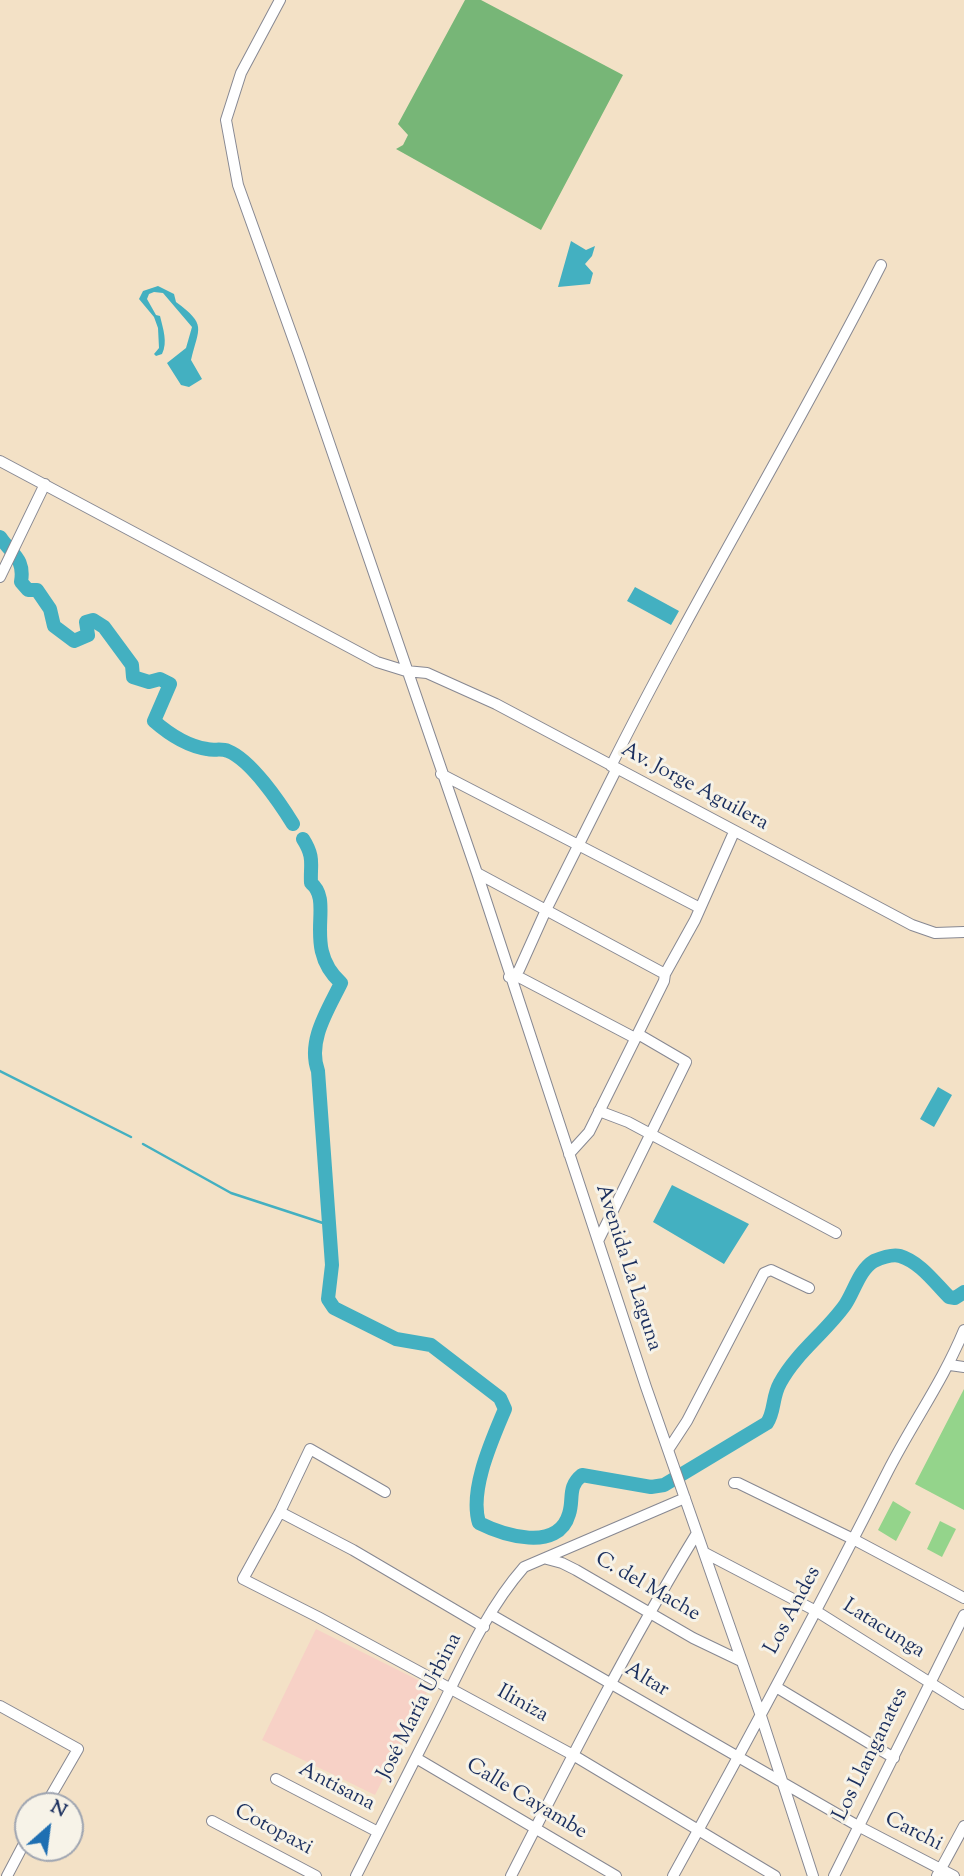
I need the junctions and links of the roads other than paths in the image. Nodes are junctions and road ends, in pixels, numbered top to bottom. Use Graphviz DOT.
graph roads {
  1 [pos="280,0"];
  2 [pos="881,265"];
  3 [pos="0,461"];
  4 [pos="45,484"];
  5 [pos="0,577"];
  6 [pos="407,671"];
  7 [pos="614,768"];
  8 [pos="441,774"];
  9 [pos="734,832"];
  10 [pos="578,846"];
  11 [pos="477,873"];
  12 [pos="700,908"];
  13 [pos="546,910"];
  14 [pos="964,932"];
  15 [pos="665,974"];
  16 [pos="512,976"];
  17 [pos="636,1036"];
  18 [pos="599,1111"];
  19 [pos="650,1135"];
  20 [pos="569,1154"];
  21 [pos="836,1233"];
  22 [pos="598,1241"];
  23 [pos="808,1288"];
  24 [pos="964,1330"];
  25 [pos="950,1365"];
  26 [pos="964,1367"];
  27 [pos="668,1450"];
  28 [pos="734,1483"];
  29 [pos="385,1492"];
  30 [pos="683,1493"];
  31 [pos="280,1512"];
  32 [pos="697,1533"];
  33 [pos="853,1539"];
  34 [pos="705,1553"];
  35 [pos="545,1559"];
  36 [pos="964,1598"];
  37 [pos="650,1611"];
  38 [pos="816,1611"];
  39 [pos="490,1614"];
  40 [pos="964,1615"];
  41 [pos="484,1627"];
  42 [pos="741,1661"];
  43 [pos="929,1681"];
  44 [pos="610,1682"];
  45 [pos="776,1687"];
  46 [pos="451,1688"];
  47 [pos="964,1704"];
  48 [pos="0,1706"];
  49 [pos="761,1716"];
  50 [pos="573,1755"];
  51 [pos="416,1758"];
  52 [pos="737,1758"];
  53 [pos="894,1758"];
  54 [pos="276,1779"];
  55 [pos="782,1782"];
  56 [pos="53,1792"];
  57 [pos="212,1821"];
  58 [pos="858,1826"];
  59 [pos="964,1826"];
  60 [pos="536,1828"];
  61 [pos="378,1832"];
  62 [pos="698,1832"];
  63 [pos="939,1872"];
  64 [pos="316,1876"];
  65 [pos="356,1876"];
  66 [pos="511,1876"];
  67 [pos="616,1876"];
  68 [pos="673,1876"];
  69 [pos="775,1876"];
  70 [pos="813,1876"];
  71 [pos="834,1876"];
  72 [pos="954,1876"];
  1 -- 6 [label="street, Avenida La Laguna"];
  2 -- 7 [label="street"];
  3 -- 4 [label="street, Av. Jorge Aguilera"];
  4 -- 5 [label="street"];
  4 -- 6 [label="street, Av. Jorge Aguilera"];
  6 -- 7 [label="street, Av. Jorge Aguilera"];
  6 -- 8 [label="street, Avenida La Laguna"];
  7 -- 9 [label="street, Av. Jorge Aguilera"];
  7 -- 10 [label="street"];
  8 -- 10 [label="street"];
  8 -- 11 [label="street, Avenida La Laguna"];
  9 -- 12 [label="street"];
  9 -- 14 [label="street, Av. Jorge Aguilera"];
  10 -- 12 [label="street"];
  10 -- 13 [label="street"];
  11 -- 13 [label="street"];
  11 -- 16 [label="street, Avenida La Laguna"];
  12 -- 15 [label="street"];
  13 -- 15 [label="street"];
  13 -- 16 [label="street"];
  15 -- 17 [label="street"];
  16 -- 17 [label="street"];
  16 -- 20 [label="street, Avenida La Laguna"];
  17 -- 18 [label="street"];
  17 -- 19 [label="street"];
  18 -- 19 [label="street"];
  18 -- 20 [label="street"];
  19 -- 21 [label="street"];
  19 -- 22 [label="street"];
  20 -- 22 [label="street, Avenida La Laguna"];
  22 -- 27 [label="street, Avenida La Laguna"];
  23 -- 27 [label="street"];
  24 -- 25 [label="street, Los Andes"];
  25 -- 26 [label="street"];
  25 -- 33 [label="street, Los Andes"];
  27 -- 30 [label="street, Avenida La Laguna"];
  28 -- 33 [label="street"];
  29 -- 31 [label="street"];
  30 -- 32 [label="street, Avenida La Laguna"];
  30 -- 35 [label="street"];
  31 -- 41 [label="street"];
  31 -- 46 [label="street, Iliniza"];
  32 -- 34 [label="street, Avenida La Laguna"];
  32 -- 37 [label="street"];
  33 -- 36 [label="street"];
  33 -- 38 [label="street, Los Andes"];
  34 -- 38 [label="street, Latacunga"];
  34 -- 42 [label="street, Avenida La Laguna"];
  35 -- 37 [label="street, C. del Mache"];
  35 -- 39 [label="street, José María Urbina"];
  37 -- 42 [label="street, C. del Mache"];
  37 -- 44 [label="street"];
  38 -- 43 [label="street, Latacunga"];
  38 -- 45 [label="street, Los Andes"];
  39 -- 41 [label="street, José María Urbina"];
  39 -- 44 [label="street, Altar"];
  40 -- 43 [label="street, Los Llanganates"];
  41 -- 46 [label="street, José María Urbina"];
  42 -- 49 [label="street, Avenida La Laguna"];
  43 -- 47 [label="street, Latacunga"];
  43 -- 53 [label="street, Los Llanganates"];
  44 -- 50 [label="street"];
  44 -- 52 [label="street, Altar"];
  45 -- 49 [label="street, Los Andes"];
  45 -- 53 [label="street"];
  46 -- 50 [label="street, Iliniza"];
  46 -- 51 [label="street, José María Urbina"];
  48 -- 56 [label="street"];
  49 -- 52 [label="street, Los Andes"];
  49 -- 55 [label="street, Avenida La Laguna"];
  50 -- 60 [label="street"];
  50 -- 62 [label="street, Iliniza"];
  51 -- 60 [label="street, Calle Cayambe"];
  51 -- 61 [label="street, José María Urbina"];
  52 -- 55 [label="street, Altar"];
  52 -- 62 [label="street, Los Andes"];
  53 -- 58 [label="street, Los Llanganates"];
  54 -- 61 [label="street, Antisana"];
  55 -- 58 [label="street, Carchi"];
  55 -- 70 [label="street, Avenida La Laguna"];
  57 -- 64 [label="street, Cotopaxi"];
  58 -- 63 [label="street, Carchi"];
  58 -- 71 [label="street, Los Llanganates"];
  59 -- 63 [label="street"];
  60 -- 66 [label="street"];
  60 -- 67 [label="street, Calle Cayambe"];
  61 -- 65 [label="street, José María Urbina"];
  62 -- 68 [label="street, Los Andes"];
  62 -- 69 [label="street, Iliniza"];
  63 -- 72 [label="street, Carchi"];
}
